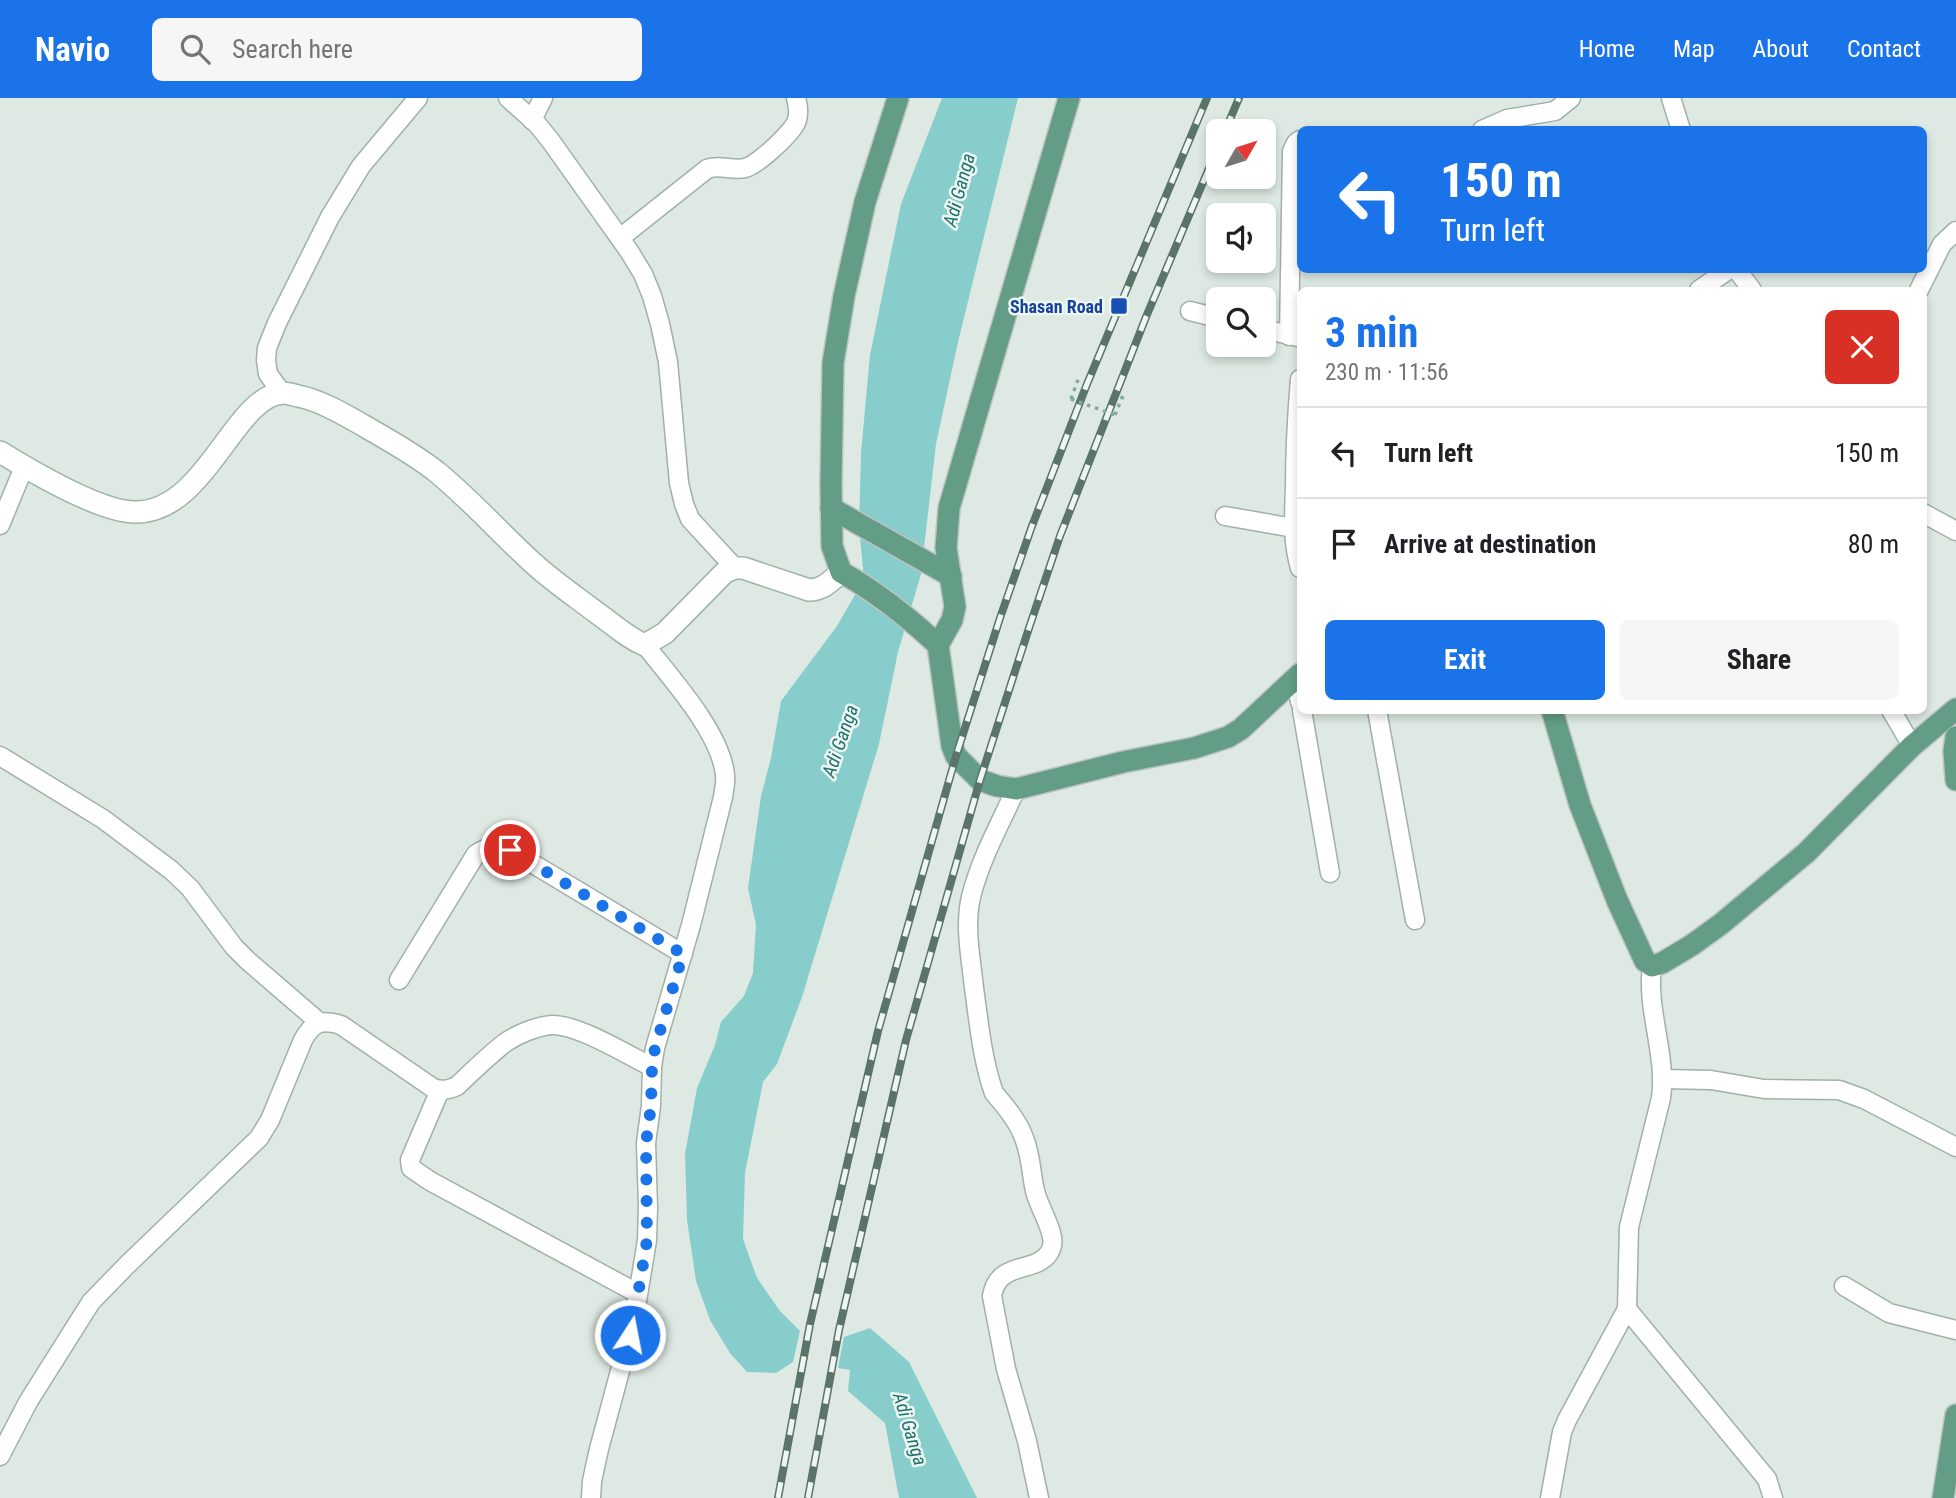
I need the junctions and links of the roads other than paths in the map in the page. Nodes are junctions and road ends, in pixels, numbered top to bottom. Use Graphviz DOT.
graph roads {
  1 [pos="418,98"];
  2 [pos="508,98"];
  3 [pos="543,98"];
  4 [pos="796,98"];
  5 [pos="898,98"];
  6 [pos="1069,98"];
  7 [pos="1571,98"];
  8 [pos="1671,98"];
  9 [pos="532,120"];
  10 [pos="1491,126"];
  11 [pos="1680,126"];
  12 [pos="1297,143"];
  13 [pos="1956,231"];
  14 [pos="620,238"];
  15 [pos="1724,273"];
  16 [pos="1703,287"];
  17 [pos="1920,287"];
  18 [pos="1190,311"];
  19 [pos="1206,315"];
  20 [pos="1276,332"];
  21 [pos="1295,337"];
  22 [pos="282,393"];
  23 [pos="0,452"];
  24 [pos="1297,456"];
  25 [pos="24,467"];
  26 [pos="831,508"];
  27 [pos="1927,515"];
  28 [pos="1225,516"];
  29 [pos="0,524"];
  30 [pos="1294,528"];
  31 [pos="1956,531"];
  32 [pos="1297,556"];
  33 [pos="735,568"];
  34 [pos="944,572"];
  35 [pos="848,576"];
  36 [pos="645,645"];
  37 [pos="938,645"];
  38 [pos="1297,677"];
  39 [pos="1956,709"];
  40 [pos="1303,714"];
  41 [pos="1378,714"];
  42 [pos="1553,714"];
  43 [pos="1893,714"];
  44 [pos="1956,737"];
  45 [pos="1912,746"];
  46 [pos="0,756"];
  47 [pos="1956,780"];
  48 [pos="1016,789"];
  49 [pos="1330,873"];
  50 [pos="1415,920"];
  51 [pos="683,954"];
  52 [pos="1652,966"];
  53 [pos="399,980"];
  54 [pos="319,1022"];
  55 [pos="652,1067"];
  56 [pos="1664,1079"];
  57 [pos="440,1090"];
  58 [pos="1956,1147"];
  59 [pos="1844,1286"];
  60 [pos="637,1293"];
  61 [pos="1627,1309"];
  62 [pos="1956,1331"];
  63 [pos="1956,1415"];
  64 [pos="0,1455"];
  65 [pos="1952,1469"];
  66 [pos="1775,1497"];
  67 [pos="591,1498"];
  68 [pos="1039,1498"];
  69 [pos="1550,1498"];
  70 [pos="1943,1498"];
  1 -- 22 [label="street"];
  2 -- 9 [label="street"];
  3 -- 9 [label="street"];
  4 -- 14 [label="street"];
  5 -- 26 [label="main road"];
  6 -- 34 [label="main road"];
  7 -- 10 [label="street"];
  8 -- 11 [label="street"];
  9 -- 14 [label="street"];
  12 -- 21 [label="street"];
  13 -- 17 [label="street"];
  14 -- 33 [label="street"];
  15 -- 16 [label="street"];
  18 -- 19 [label="street"];
  20 -- 21 [label="street"];
  22 -- 25 [label="main road"];
  22 -- 36 [label="main road"];
  23 -- 25 [label="main road"];
  24 -- 30 [label="street"];
  25 -- 29 [label="street"];
  26 -- 34 [label="main road"];
  26 -- 35 [label="main road"];
  27 -- 31 [label="street"];
  28 -- 30 [label="street"];
  30 -- 32 [label="street"];
  33 -- 35 [label="main road"];
  33 -- 36 [label="main road"];
  34 -- 37 [label="main road"];
  35 -- 37 [label="main road"];
  36 -- 51 [label="street"];
  37 -- 48 [label="main road"];
  38 -- 48 [label="main road"];
  39 -- 45 [label="main road"];
  40 -- 49 [label="street"];
  41 -- 50 [label="street"];
  42 -- 52 [label="main road"];
  43 -- 45 [label="street"];
  44 -- 47 [label="main road"];
  45 -- 52 [label="main road"];
  46 -- 54 [label="street"];
  48 -- 68 [label="street"];
  51 -- 53 [label="street"];
  51 -- 55 [label="street"];
  52 -- 56 [label="street"];
  54 -- 57 [label="street"];
  54 -- 64 [label="street"];
  55 -- 57 [label="street"];
  55 -- 60 [label="street"];
  56 -- 58 [label="street"];
  56 -- 61 [label="street"];
  57 -- 60 [label="street"];
  59 -- 62 [label="street"];
  60 -- 67 [label="street"];
  61 -- 66 [label="street"];
  61 -- 69 [label="street"];
  63 -- 65 [label="main road"];
  65 -- 70 [label="main road"];
}
